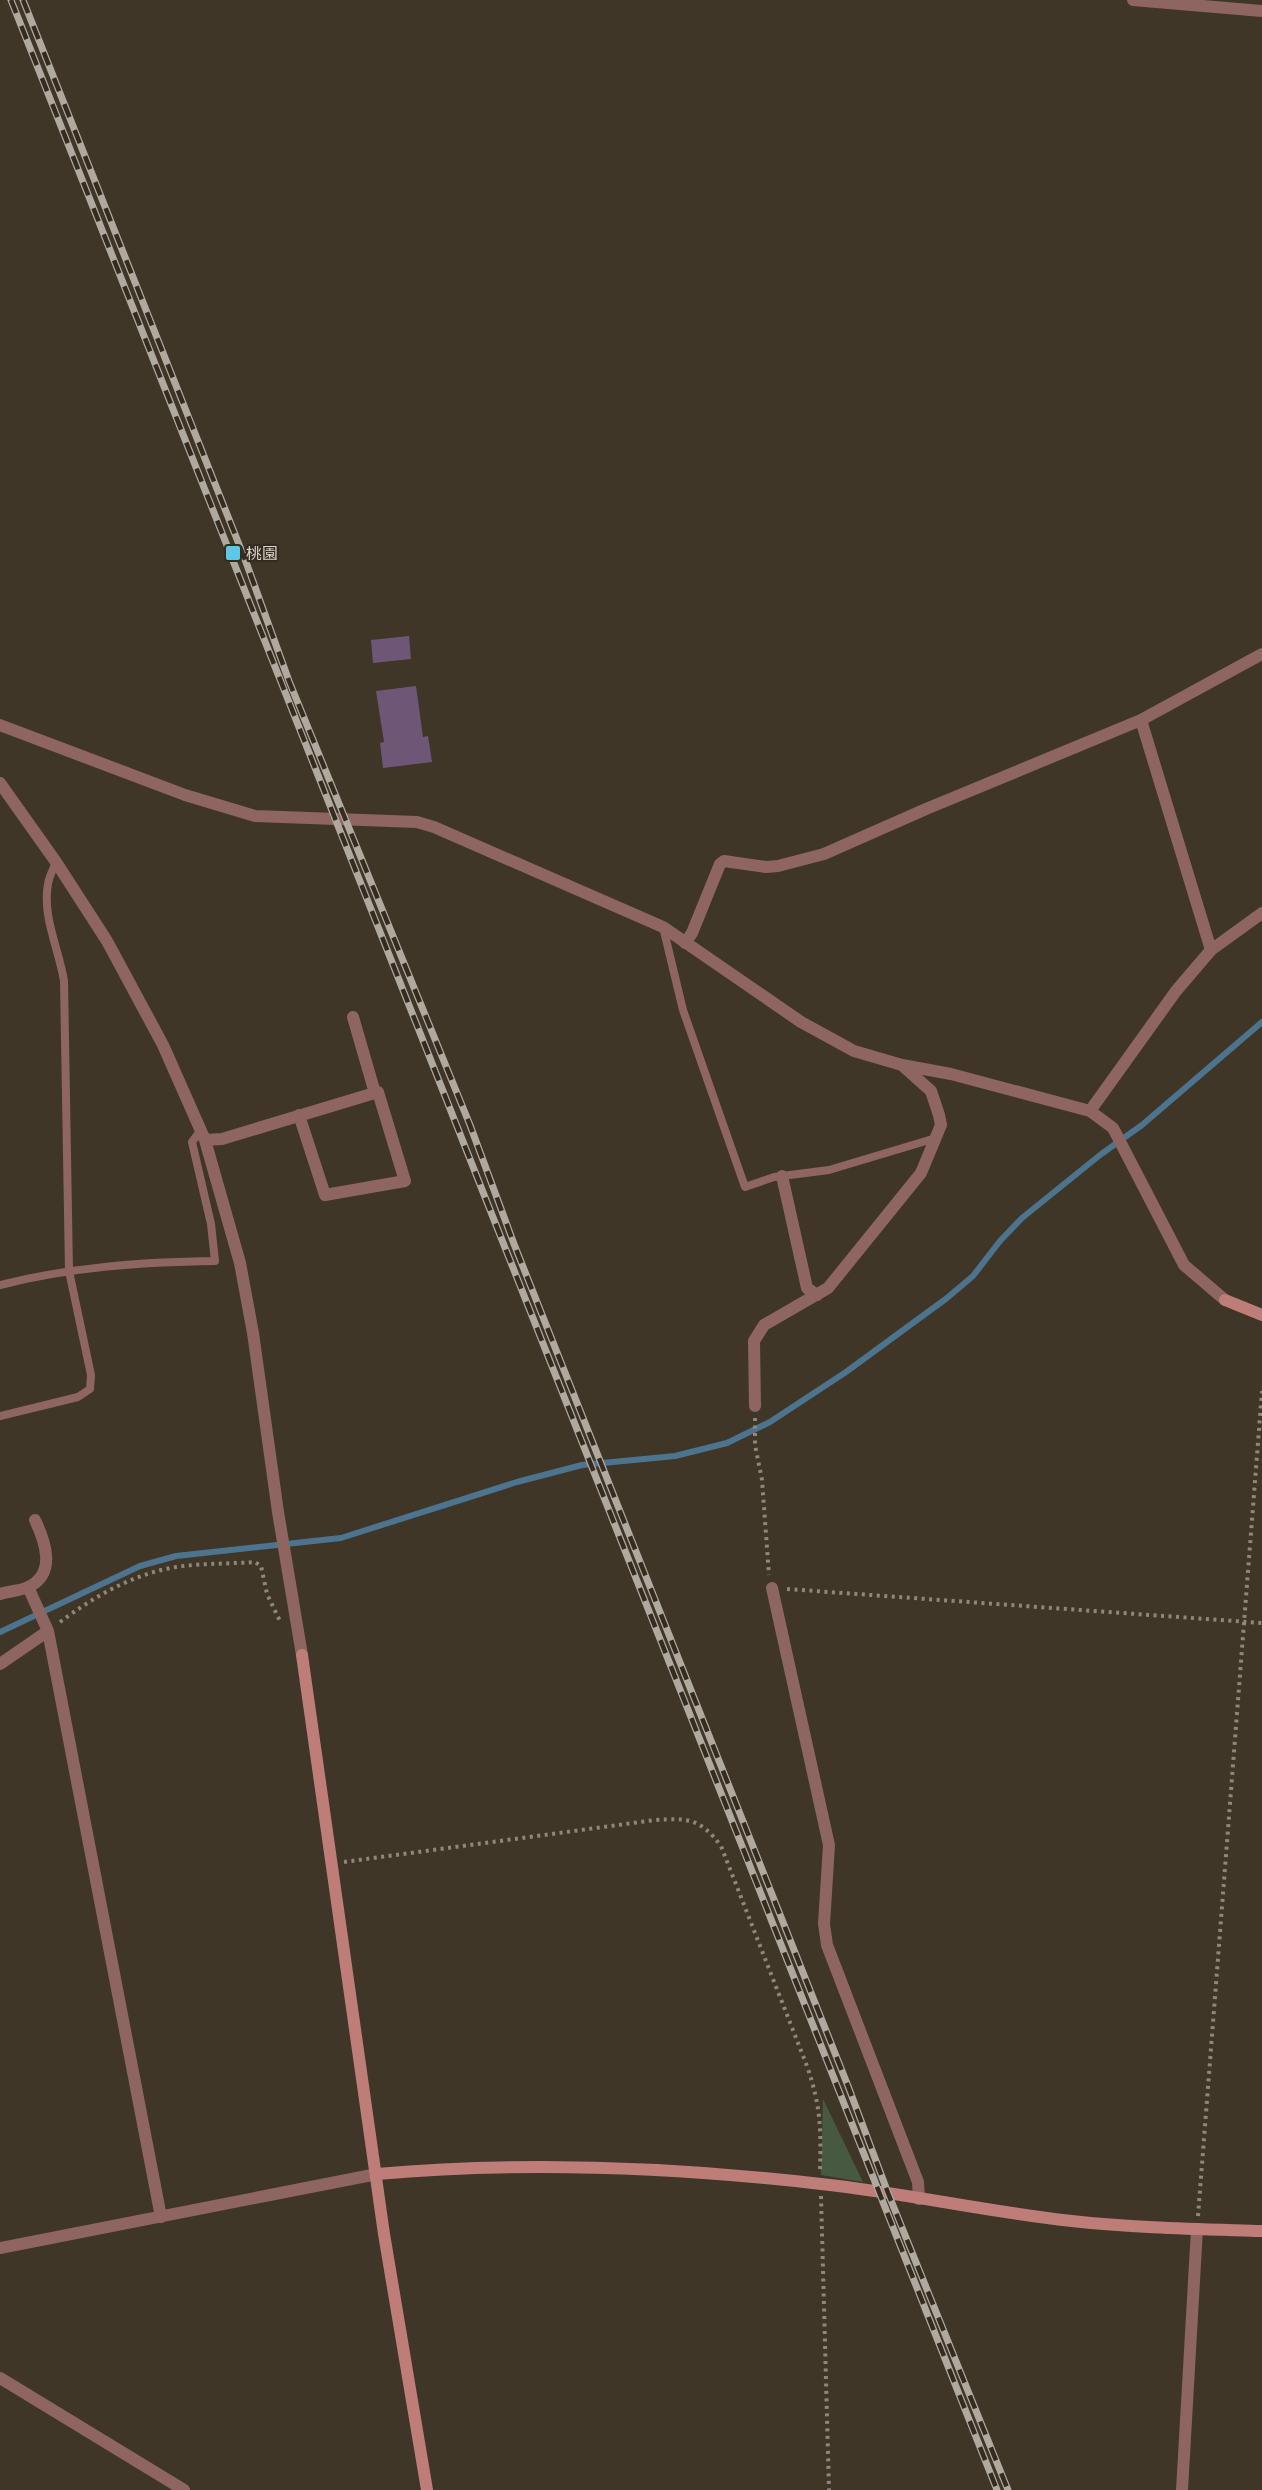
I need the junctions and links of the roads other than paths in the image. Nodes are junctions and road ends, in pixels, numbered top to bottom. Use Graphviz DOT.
graph roads {
  1 [pos="1133,0"];
  2 [pos="1262,11"];
  3 [pos="1262,654"];
  4 [pos="1141,720"];
  5 [pos="0,725"];
  6 [pos="0,783"];
  7 [pos="56,862"];
  8 [pos="1262,913"];
  9 [pos="663,927"];
  10 [pos="685,944"];
  11 [pos="1211,950"];
  12 [pos="353,1017"];
  13 [pos="902,1065"];
  14 [pos="375,1093"];
  15 [pos="1090,1111"];
  16 [pos="299,1115"];
  17 [pos="203,1135"];
  18 [pos="936,1138"];
  19 [pos="782,1176"];
  20 [pos="69,1271"];
  21 [pos="0,1285"];
  22 [pos="817,1295"];
  23 [pos="1262,1315"];
  24 [pos="755,1406"];
  25 [pos="0,1416"];
  26 [pos="35,1520"];
  27 [pos="772,1588"];
  28 [pos="29,1590"];
  29 [pos="0,1594"];
  30 [pos="46,1629"];
  31 [pos="0,1664"];
  32 [pos="377,2174"];
  33 [pos="919,2199"];
  34 [pos="161,2217"];
  35 [pos="1197,2229"];
  36 [pos="1262,2231"];
  37 [pos="0,2248"];
  38 [pos="0,2378"];
  39 [pos="184,2490"];
  40 [pos="427,2490"];
  41 [pos="1182,2490"];
  1 -- 2 [label="street"];
  3 -- 4 [label="street"];
  4 -- 10 [label="street"];
  4 -- 11 [label="street"];
  5 -- 9 [label="street"];
  6 -- 7 [label="street"];
  7 -- 17 [label="street"];
  7 -- 20 [label="lane"];
  8 -- 11 [label="street"];
  9 -- 10 [label="street"];
  9 -- 19 [label="lane"];
  10 -- 13 [label="street"];
  11 -- 15 [label="street"];
  12 -- 14 [label="street"];
  13 -- 15 [label="street"];
  13 -- 18 [label="street"];
  14 -- 16 [label="street"];
  14 -- 16 [label="street"];
  15 -- 23 [label="street"];
  16 -- 17 [label="street"];
  17 -- 20 [label="lane"];
  17 -- 32 [label="street"];
  18 -- 19 [label="lane"];
  18 -- 22 [label="street"];
  19 -- 22 [label="street"];
  20 -- 21 [label="lane"];
  20 -- 25 [label="lane"];
  22 -- 24 [label="street"];
  26 -- 28 [label="street"];
  27 -- 33 [label="street"];
  28 -- 29 [label="street"];
  28 -- 30 [label="street"];
  30 -- 31 [label="street"];
  30 -- 34 [label="street"];
  32 -- 33 [label="street"];
  32 -- 34 [label="street"];
  32 -- 40 [label="street"];
  33 -- 35 [label="street"];
  34 -- 37 [label="street"];
  35 -- 36 [label="street"];
  35 -- 41 [label="street"];
  38 -- 39 [label="street"];
}
